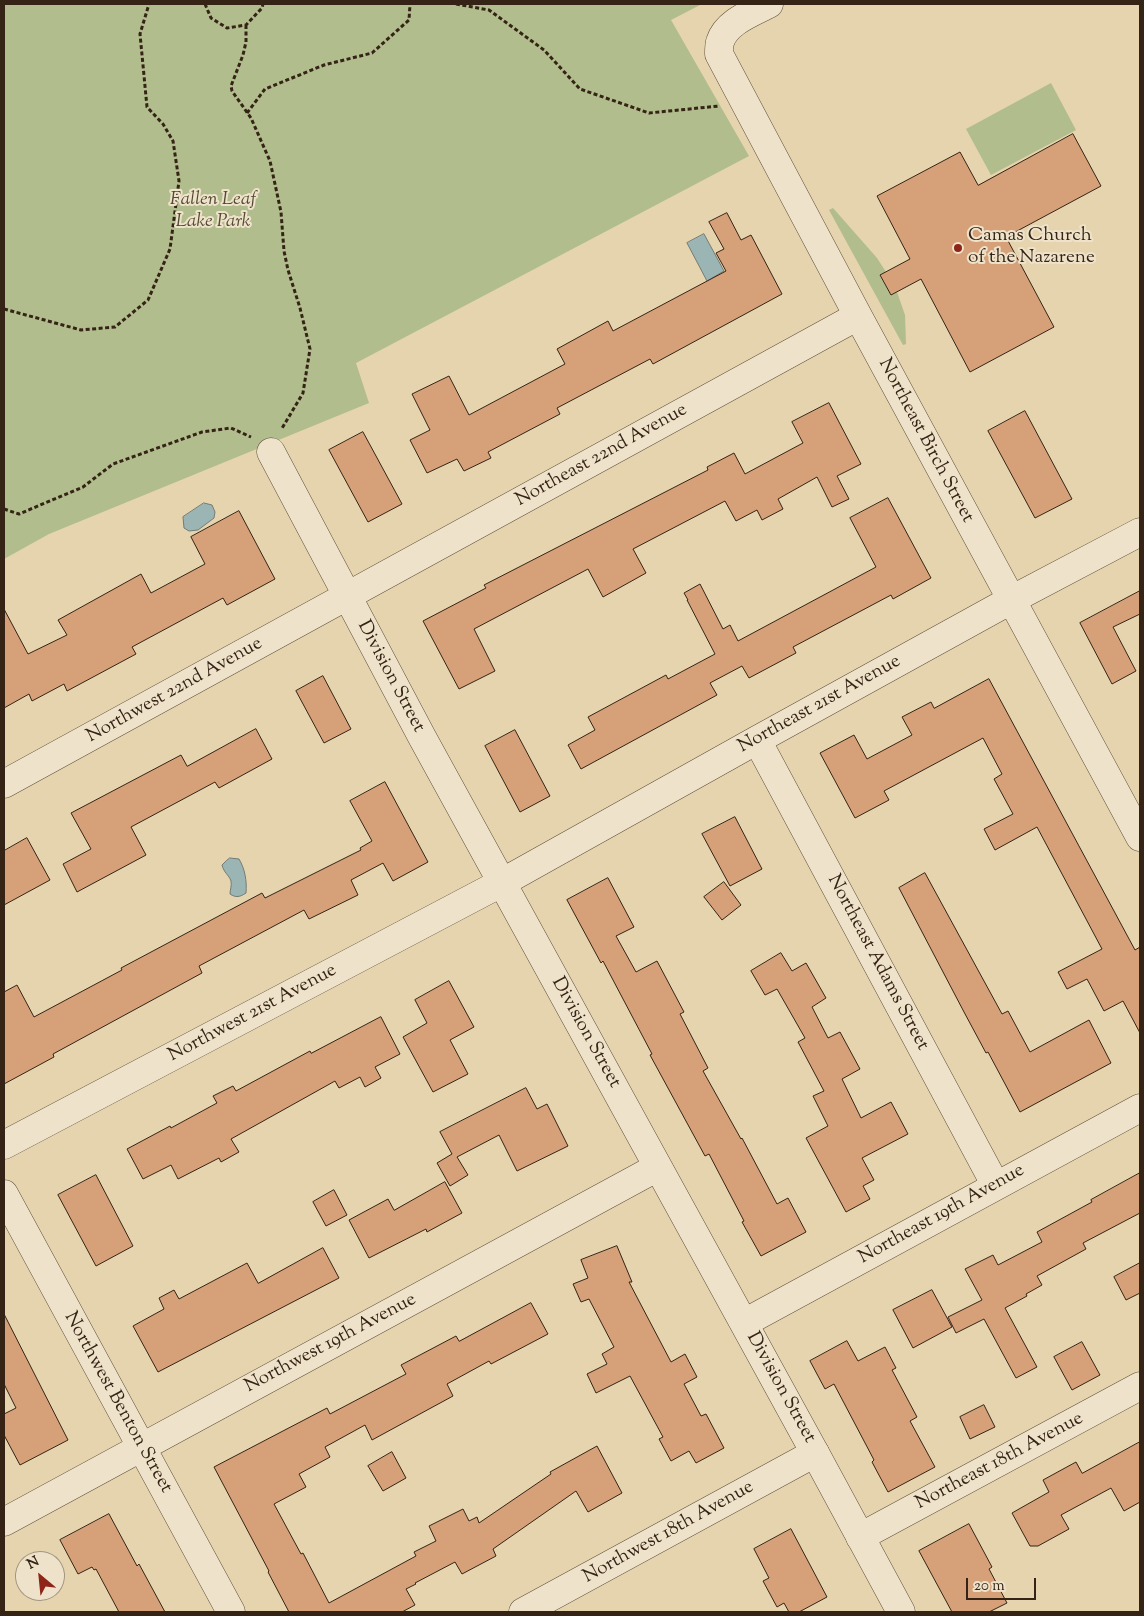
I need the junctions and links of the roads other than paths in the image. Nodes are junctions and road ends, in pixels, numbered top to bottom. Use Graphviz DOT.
graph roads {
  1 [pos="769,4"];
  2 [pos="858,316"];
  3 [pos="271,452"];
  4 [pos="1140,532"];
  5 [pos="347,597"];
  6 [pos="1011,600"];
  7 [pos="757,740"];
  8 [pos="4,784"];
  9 [pos="1140,837"];
  10 [pos="503,882"];
  11 [pos="1140,1108"];
  12 [pos="4,1145"];
  13 [pos="658,1167"];
  14 [pos="996,1186"];
  15 [pos="4,1194"];
  16 [pos="744,1323"];
  17 [pos="1140,1386"];
  18 [pos="142,1447"];
  19 [pos="815,1453"];
  20 [pos="4,1522"];
  21 [pos="860,1537"];
  22 [pos="231,1612"];
  23 [pos="523,1612"];
  24 [pos="901,1612"];
  1 -- 2 [label="street, Northeast Birch Street"];
  2 -- 5 [label="street, Northeast 22nd Avenue"];
  2 -- 6 [label="street, Northeast Birch Street"];
  3 -- 5 [label="street, Division Street"];
  4 -- 6 [label="street, Northeast 21st Avenue"];
  5 -- 8 [label="street, Northwest 22nd Avenue"];
  5 -- 10 [label="street, Division Street"];
  6 -- 7 [label="street, Northeast 21st Avenue"];
  6 -- 9 [label="street, Northeast Birch Street"];
  7 -- 10 [label="street, Northeast 21st Avenue"];
  7 -- 14 [label="street, Northeast Adams Street"];
  10 -- 12 [label="street, Northwest 21st Avenue"];
  10 -- 13 [label="street, Division Street"];
  11 -- 14 [label="street, Northeast 19th Avenue"];
  13 -- 16 [label="street, Division Street"];
  13 -- 18 [label="street, Northwest 19th Avenue"];
  14 -- 16 [label="street, Northeast 19th Avenue"];
  15 -- 18 [label="street, Northwest Benton Street"];
  16 -- 19 [label="street, Division Street"];
  17 -- 21 [label="street, Northeast 18th Avenue"];
  18 -- 20 [label="street, Northwest 19th Avenue"];
  18 -- 22 [label="street, Northwest Benton Street"];
  19 -- 21 [label="street, Division Street"];
  19 -- 23 [label="street, Northwest 18th Avenue"];
  21 -- 24 [label="street, Division Street"];
}
